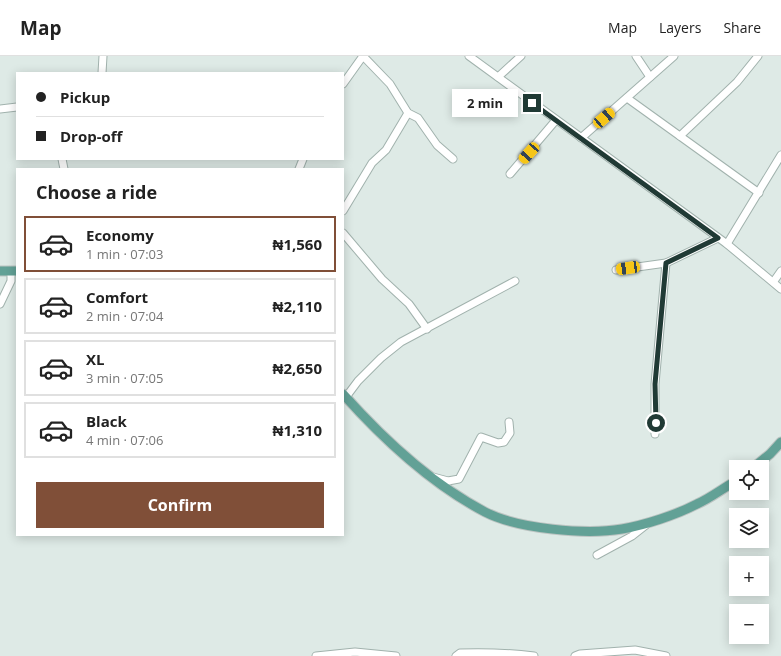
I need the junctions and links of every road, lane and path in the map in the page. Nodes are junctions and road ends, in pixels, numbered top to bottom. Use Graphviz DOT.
graph roads {
  1 [pos="103,56"];
  2 [pos="469,56"];
  3 [pos="521,56"];
  4 [pos="636,56"];
  5 [pos="674,56"];
  6 [pos="758,56"];
  7 [pos="102,72"];
  8 [pos="498,77"];
  9 [pos="650,77"];
  10 [pos="344,83"];
  11 [pos="626,98"];
  12 [pos="16,107"];
  13 [pos="0,109"];
  14 [pos="408,113"];
  15 [pos="556,120"];
  16 [pos="680,136"];
  17 [pos="581,138"];
  18 [pos="781,155"];
  19 [pos="453,159"];
  20 [pos="510,174"];
  21 [pos="758,193"];
  22 [pos="344,209"];
  23 [pos="344,234"];
  24 [pos="718,238"];
  25 [pos="727,244"];
  26 [pos="666,263"];
  27 [pos="616,270"];
  28 [pos="0,271"];
  29 [pos="14,271"];
  30 [pos="781,271"];
  31 [pos="515,281"];
  32 [pos="774,281"];
  33 [pos="781,289"];
  34 [pos="0,304"];
  35 [pos="427,329"];
  36 [pos="344,396"];
  37 [pos="509,422"];
  38 [pos="655,434"];
  39 [pos="781,442"];
  40 [pos="763,460"];
  41 [pos="427,476"];
  42 [pos="729,485"];
  43 [pos="649,522"];
  44 [pos="597,555"];
  45 [pos="483,654"];
  46 [pos="316,656"];
  47 [pos="396,656"];
  48 [pos="456,656"];
  49 [pos="534,656"];
  50 [pos="575,656"];
  51 [pos="666,656"];
  1 -- 7 [label="street"];
  2 -- 8 [label="street"];
  3 -- 8 [label="street"];
  4 -- 9 [label="street"];
  5 -- 9 [label="street"];
  6 -- 16 [label="street"];
  8 -- 15 [label="street"];
  9 -- 11 [label="street"];
  10 -- 14 [label="street"];
  11 -- 16 [label="street"];
  11 -- 17 [label="street"];
  12 -- 13 [label="street"];
  14 -- 19 [label="street"];
  14 -- 22 [label="street"];
  15 -- 17 [label="street"];
  15 -- 20 [label="street"];
  16 -- 21 [label="street"];
  17 -- 24 [label="street"];
  18 -- 21 [label="street"];
  21 -- 25 [label="street"];
  23 -- 35 [label="street"];
  24 -- 25 [label="street"];
  24 -- 26 [label="street"];
  25 -- 32 [label="street"];
  26 -- 27 [label="street"];
  26 -- 38 [label="street"];
  28 -- 29 [label="main road"];
  29 -- 34 [label="street"];
  30 -- 32 [label="street"];
  31 -- 35 [label="street"];
  32 -- 33 [label="street"];
  35 -- 36 [label="street"];
  36 -- 41 [label="main road"];
  37 -- 41 [label="street"];
  39 -- 40 [label="main road"];
  41 -- 43 [label="main road"];
  42 -- 43 [label="main road"];
  43 -- 44 [label="street"];
  45 -- 48 [label="street"];
  45 -- 49 [label="street"];
  46 -- 47 [label="street"];
  50 -- 51 [label="street"];
}
